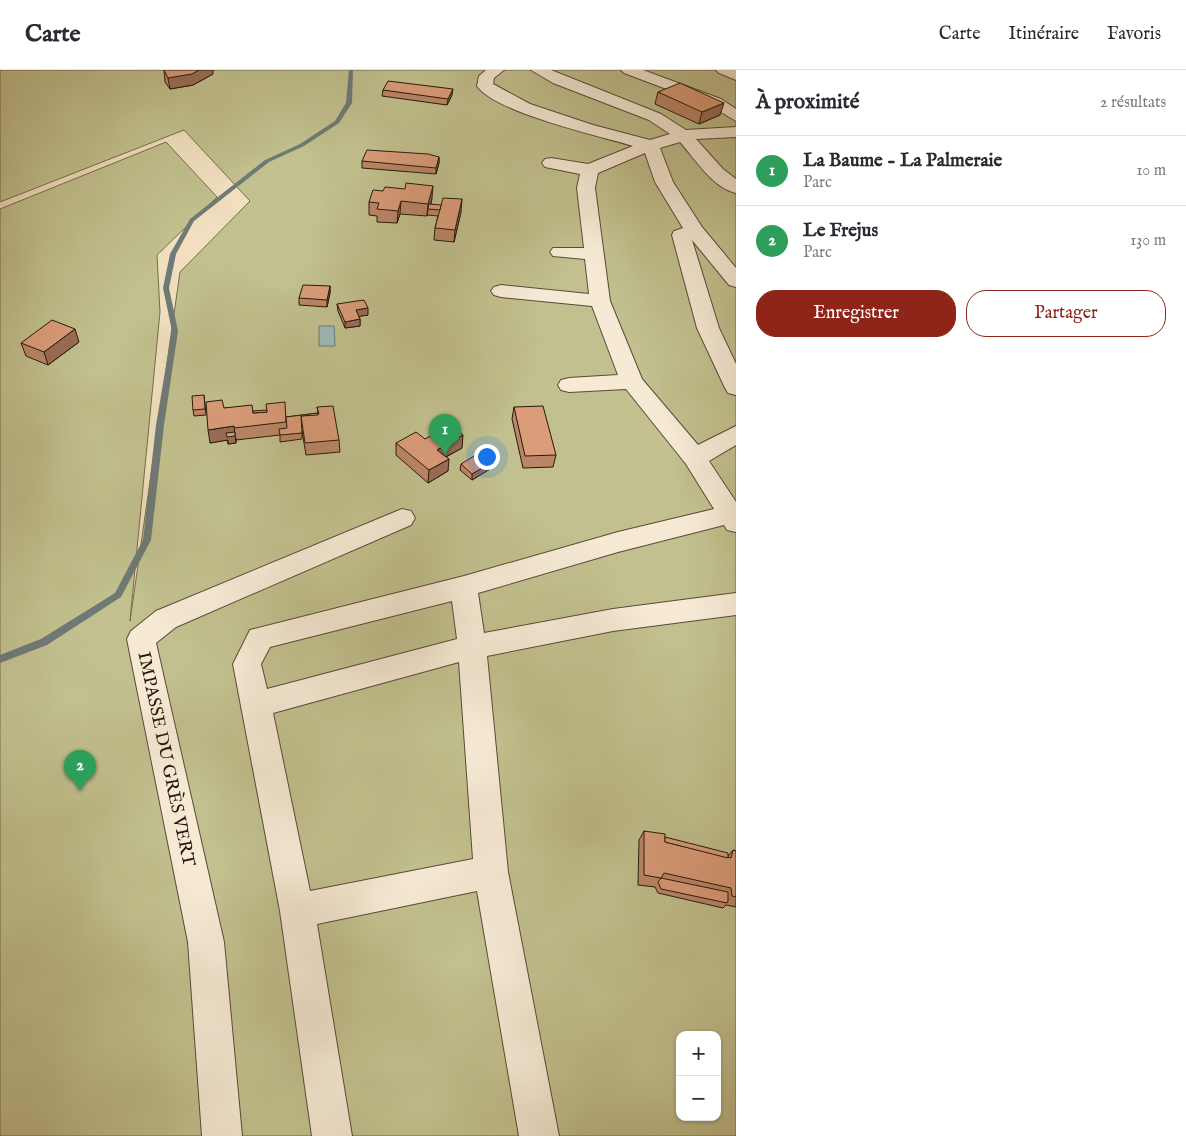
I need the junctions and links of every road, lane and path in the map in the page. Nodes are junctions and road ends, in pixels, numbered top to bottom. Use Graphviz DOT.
graph roads {
  1 [pos="496,70"];
  2 [pos="539,70"];
  3 [pos="629,70"];
  4 [pos="724,70"];
  5 [pos="736,75"];
  6 [pos="736,116"];
  7 [pos="736,132"];
  8 [pos="683,135"];
  9 [pos="651,146"];
  10 [pos="552,162"];
  11 [pos="590,170"];
  12 [pos="736,188"];
  13 [pos="694,230"];
  14 [pos="560,252"];
  15 [pos="593,254"];
  16 [pos="736,281"];
  17 [pos="502,291"];
  18 [pos="600,301"];
  19 [pos="632,381"];
  20 [pos="569,385"];
  21 [pos="736,388"];
  22 [pos="736,434"];
  23 [pos="695,458"];
  24 [pos="402,518"];
  25 [pos="734,518"];
  26 [pos="464,587"];
  27 [pos="736,604"];
  28 [pos="472,647"];
  29 [pos="256,705"];
  30 [pos="491,872"];
  31 [pos="297,911"];
  32 [pos="222,1136"];
  33 [pos="332,1136"];
  34 [pos="539,1136"];
  1 -- 9 [label="lane"];
  2 -- 8 [label="lane"];
  3 -- 6 [label="lane"];
  4 -- 5 [label="lane"];
  7 -- 8 [label="lane"];
  8 -- 9 [label="lane"];
  8 -- 12 [label="lane"];
  9 -- 11 [label="lane"];
  9 -- 13 [label="lane"];
  10 -- 11 [label="lane"];
  11 -- 15 [label="lane"];
  13 -- 16 [label="lane"];
  13 -- 21 [label="lane"];
  14 -- 15 [label="lane"];
  15 -- 18 [label="lane"];
  17 -- 18 [label="lane"];
  18 -- 19 [label="lane"];
  19 -- 20 [label="lane"];
  19 -- 23 [label="lane"];
  22 -- 23 [label="lane"];
  23 -- 25 [label="lane"];
  24 -- 32 [label="lane, IMPASSE DU GRÈS VERT"];
  25 -- 26 [label="lane"];
  26 -- 28 [label="lane"];
  26 -- 29 [label="lane"];
  27 -- 28 [label="lane"];
  28 -- 29 [label="lane"];
  28 -- 30 [label="lane"];
  29 -- 31 [label="lane"];
  30 -- 31 [label="lane"];
  30 -- 34 [label="lane"];
  31 -- 33 [label="lane"];
}
